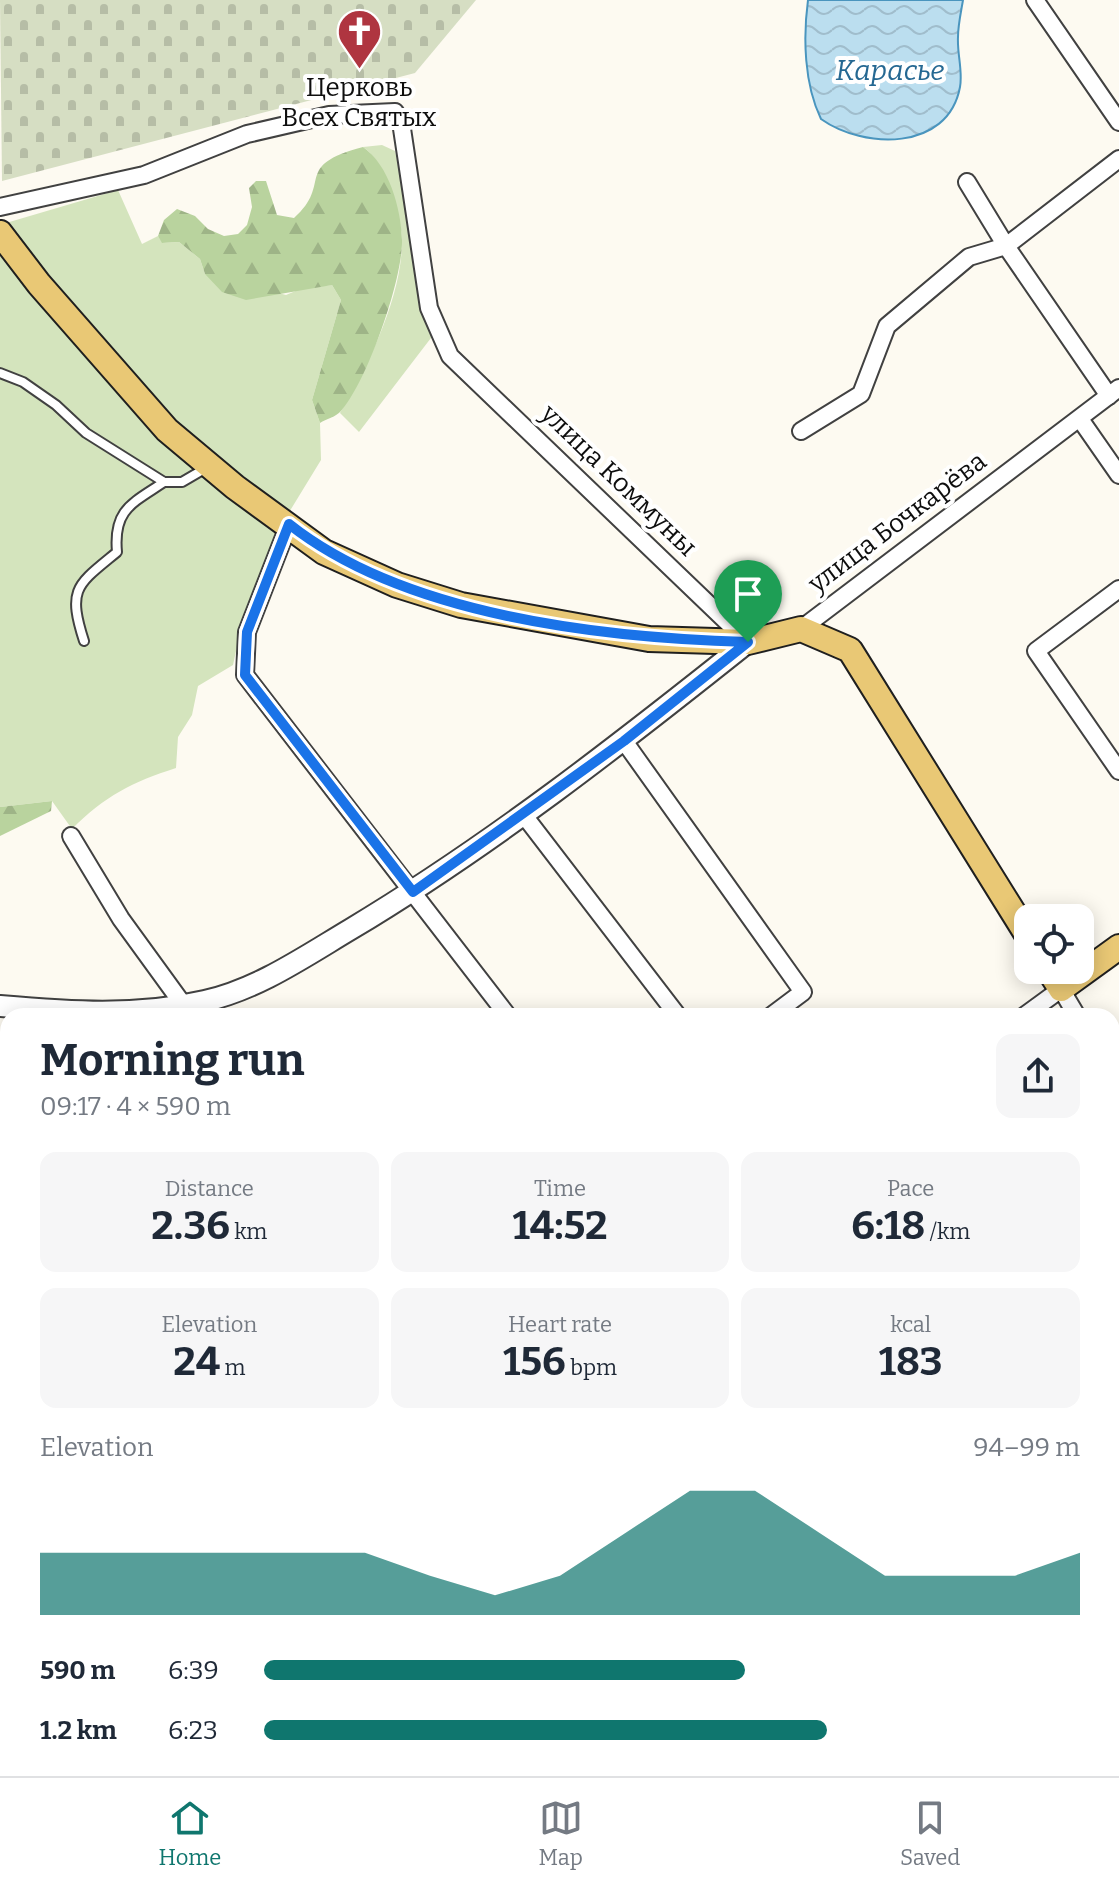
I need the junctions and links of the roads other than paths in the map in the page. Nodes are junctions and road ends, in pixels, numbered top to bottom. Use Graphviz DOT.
graph roads {
  1 [pos="1035,0"];
  2 [pos="1119,122"];
  3 [pos="1119,159"];
  4 [pos="967,182"];
  5 [pos="0,207"];
  6 [pos="0,233"];
  7 [pos="1006,246"];
  8 [pos="0,373"];
  9 [pos="1114,392"];
  10 [pos="1080,419"];
  11 [pos="801,431"];
  12 [pos="210,466"];
  13 [pos="1119,475"];
  14 [pos="164,482"];
  15 [pos="289,524"];
  16 [pos="1119,589"];
  17 [pos="801,629"];
  18 [pos="84,641"];
  19 [pos="748,642"];
  20 [pos="624,741"];
  21 [pos="1119,771"];
  22 [pos="523,814"];
  23 [pos="71,836"];
  24 [pos="413,892"];
  25 [pos="1014,914"];
  26 [pos="1119,947"];
  27 [pos="1094,960"];
  28 [pos="1052,984"];
  29 [pos="1057,984"];
  30 [pos="182,1003"];
  31 [pos="0,1006"];
  32 [pos="23,1008"];
  33 [pos="149,1008"];
  34 [pos="502,1008"];
  35 [pos="672,1008"];
  36 [pos="782,1008"];
  37 [pos="1031,1008"];
  38 [pos="1072,1008"];
  1 -- 2 [label="street"];
  3 -- 7 [label="street"];
  4 -- 7 [label="street"];
  5 -- 19 [label="street, улица Коммуны"];
  6 -- 12 [label="main road"];
  7 -- 9 [label="street"];
  7 -- 11 [label="street"];
  8 -- 14 [label="lane"];
  9 -- 10 [label="street, улица Бочкарёва"];
  10 -- 13 [label="street"];
  10 -- 17 [label="street, улица Бочкарёва"];
  12 -- 14 [label="lane"];
  12 -- 15 [label="main road"];
  14 -- 18 [label="lane"];
  15 -- 19 [label="main road"];
  15 -- 24 [label="street"];
  16 -- 21 [label="street"];
  17 -- 19 [label="main road, улица Бочкарёва"];
  17 -- 25 [label="main road"];
  19 -- 20 [label="street, улица Бочкарёва"];
  20 -- 22 [label="street, улица Бочкарёва"];
  20 -- 36 [label="street"];
  22 -- 24 [label="street, улица Бочкарёва"];
  22 -- 35 [label="street"];
  23 -- 30 [label="street"];
  24 -- 30 [label="street, улица Бочкарёва"];
  24 -- 34 [label="street"];
  26 -- 27 [label="main road"];
  28 -- 37 [label="street"];
  29 -- 38 [label="street"];
  30 -- 33 [label="street, улица Бочкарёва"];
  31 -- 32 [label="street, улица Бочкарёва"];
}
